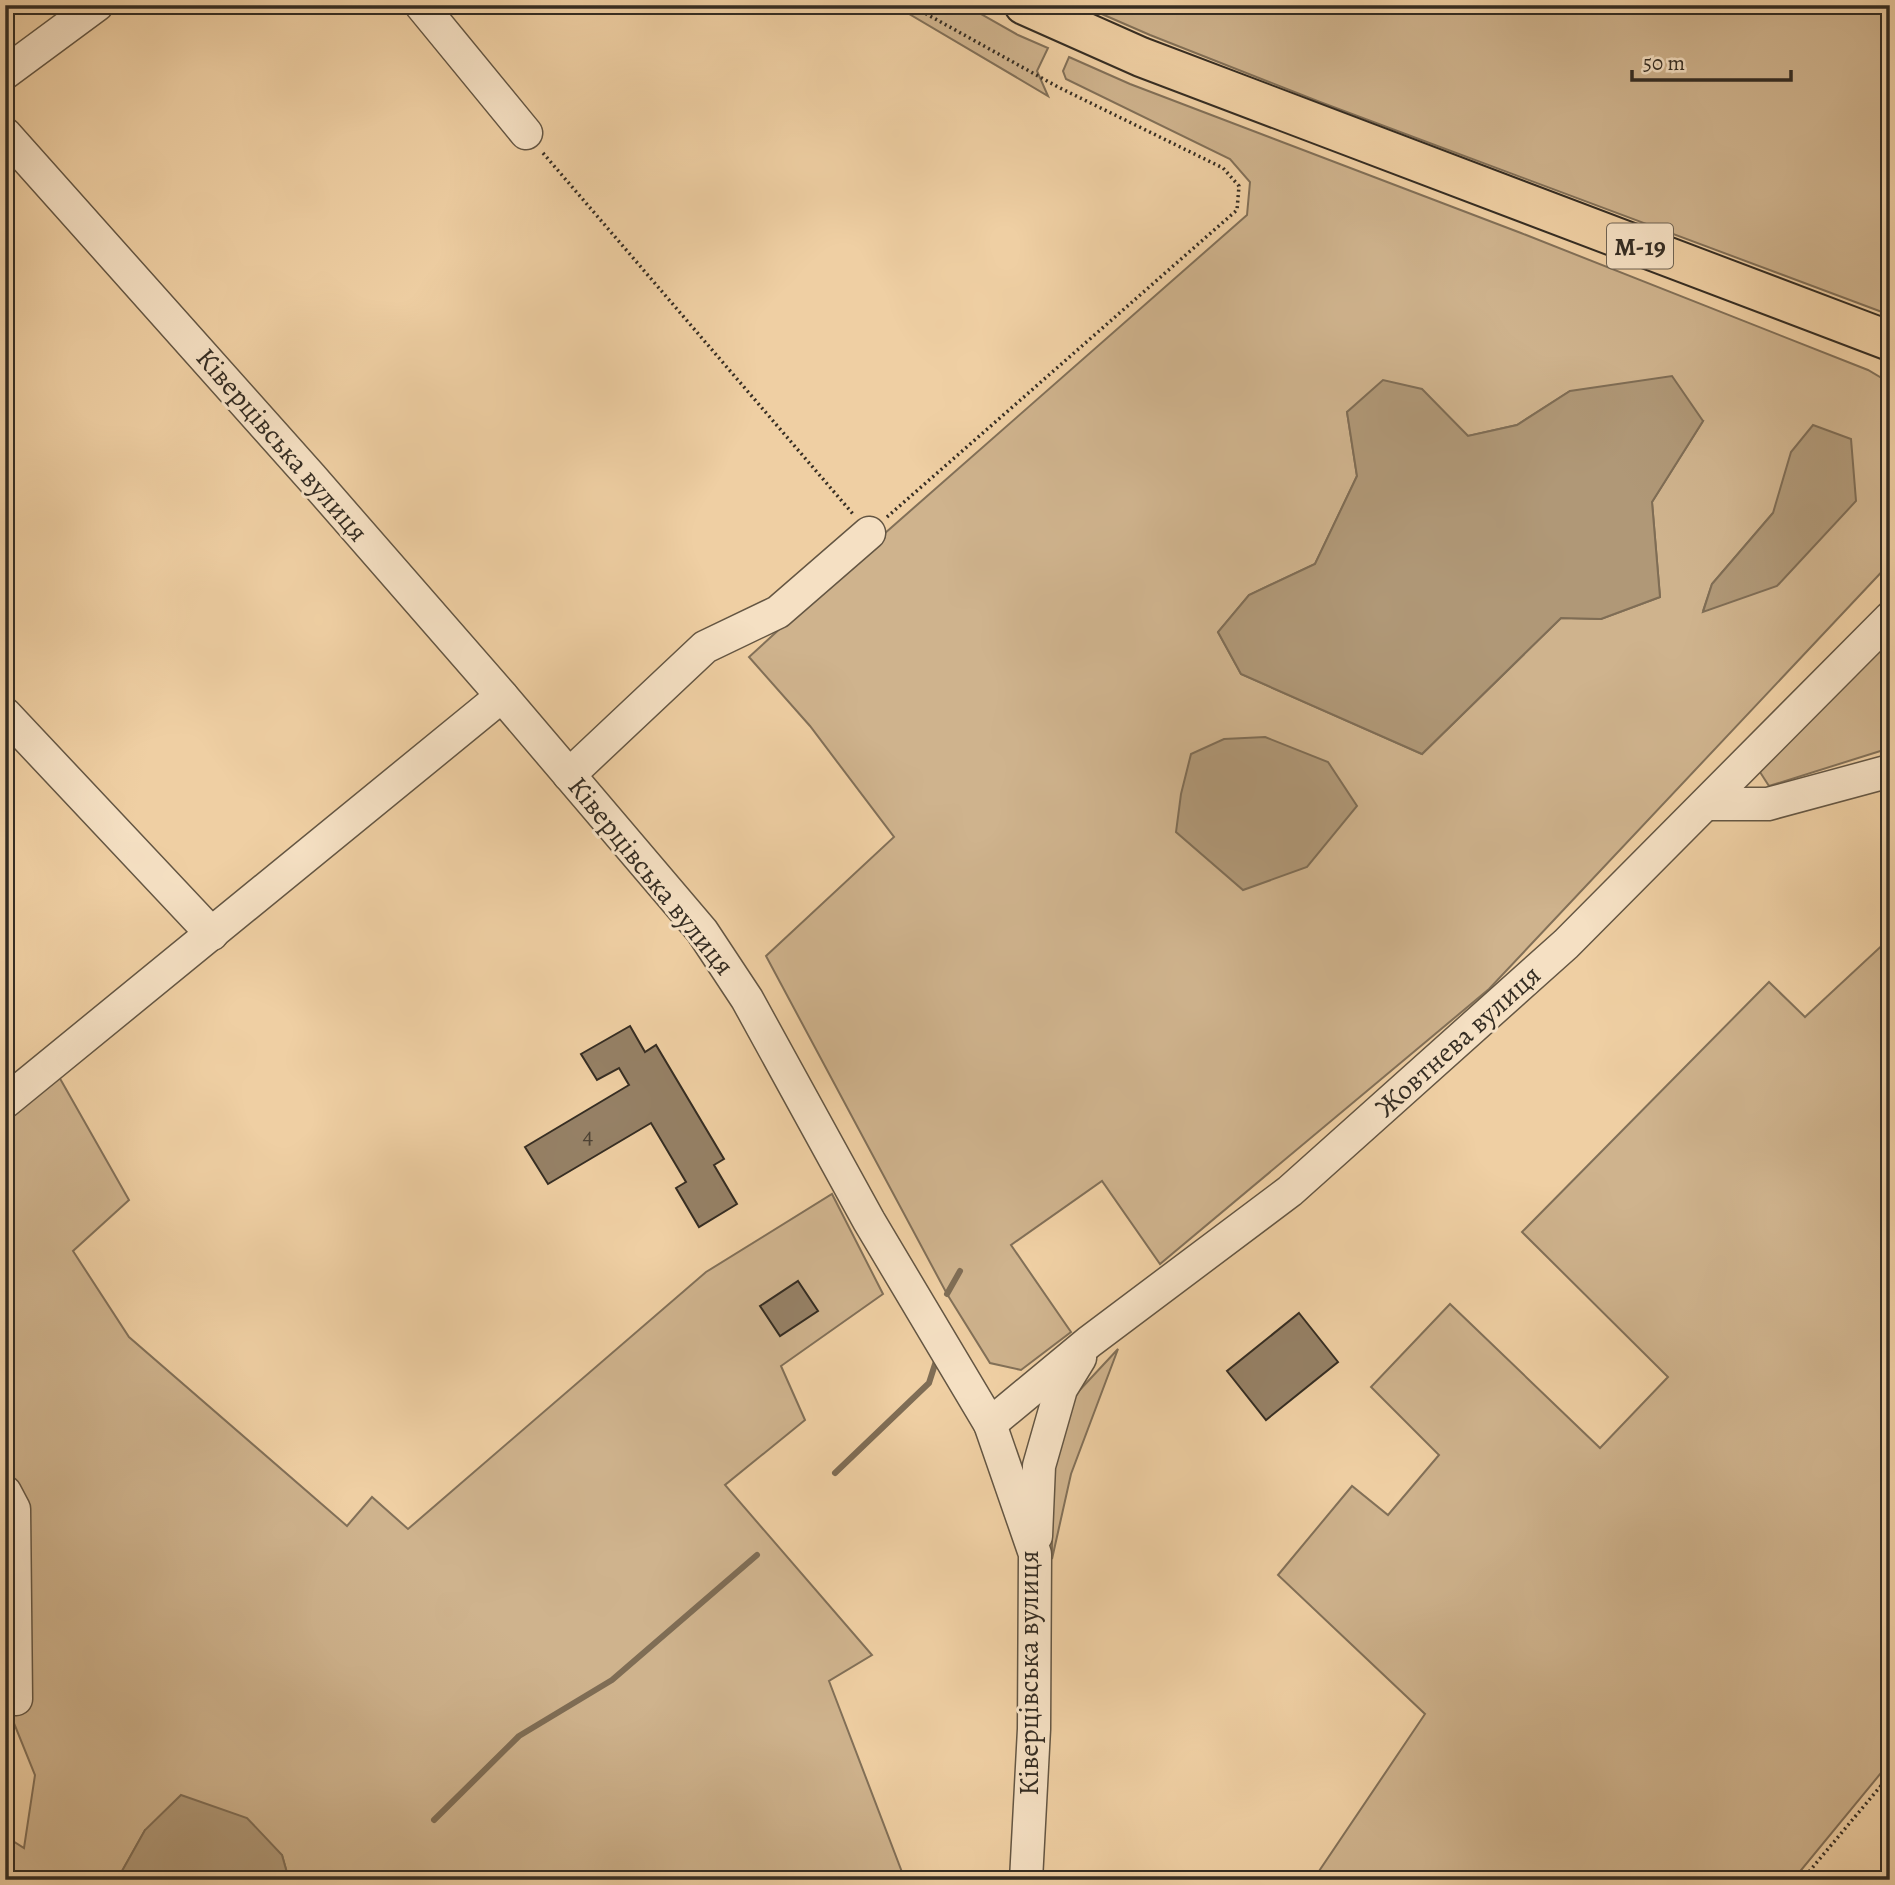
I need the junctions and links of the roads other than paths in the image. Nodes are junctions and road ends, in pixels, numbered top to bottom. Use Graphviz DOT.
graph roads {
  1 [pos="97,5"];
  2 [pos="421,5"];
  3 [pos="1024,5"];
  4 [pos="5,73"];
  5 [pos="526,133"];
  6 [pos="5,134"];
  7 [pos="1890,341"];
  8 [pos="869,533"];
  9 [pos="1890,618"];
  10 [pos="502,696"];
  11 [pos="5,714"];
  12 [pos="1890,771"];
  13 [pos="569,775"];
  14 [pos="1707,804"];
  15 [pos="212,934"];
  16 [pos="5,1102"];
  17 [pos="1090,1342"];
  18 [pos="990,1424"];
  19 [pos="5,1493"];
  20 [pos="1035,1554"];
  21 [pos="16,1699"];
  22 [pos="1026,1880"];
  1 -- 4 [label="street"];
  2 -- 5 [label="street"];
  3 -- 7 [label="highway, М-19"];
  6 -- 10 [label="street, Ківерцівська вулиця"];
  8 -- 13 [label="street"];
  9 -- 14 [label="street, Жовтнева вулиця"];
  10 -- 13 [label="street, Ківерцівська вулиця"];
  10 -- 15 [label="street"];
  11 -- 15 [label="street"];
  12 -- 14 [label="street"];
  13 -- 18 [label="street, Ківерцівська вулиця"];
  14 -- 17 [label="street, Жовтнева вулиця"];
  15 -- 16 [label="street"];
  17 -- 18 [label="street, Жовтнева вулиця"];
  17 -- 20 [label="street"];
  18 -- 20 [label="street, Ківерцівська вулиця"];
  19 -- 21 [label="street"];
  20 -- 22 [label="street, Ківерцівська вулиця"];
}
